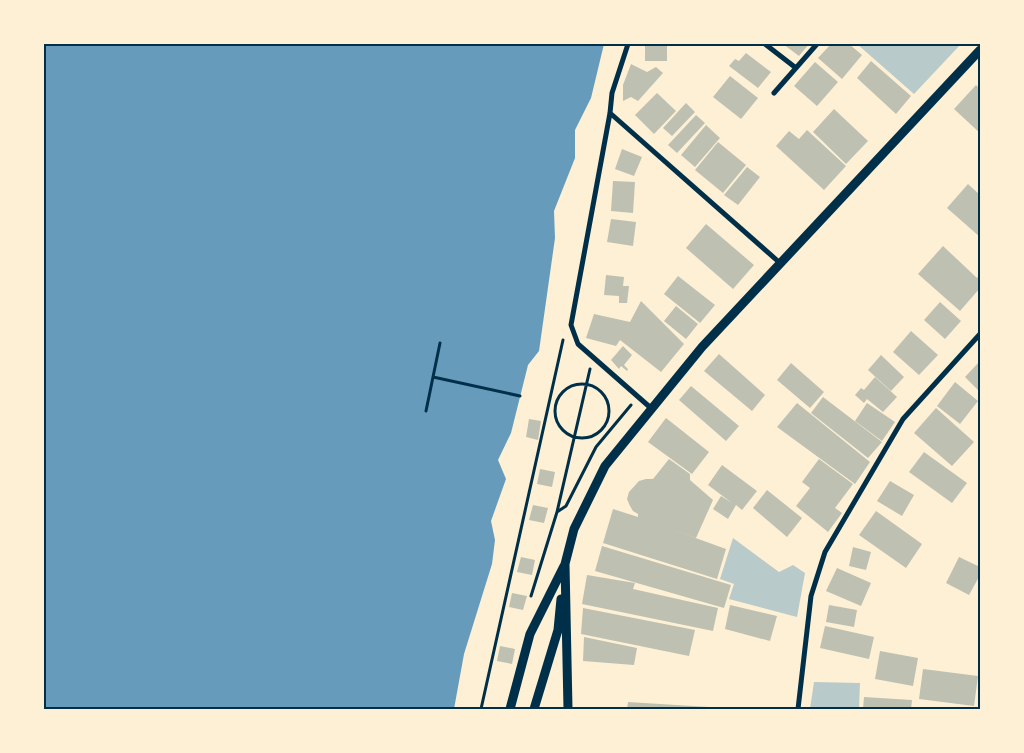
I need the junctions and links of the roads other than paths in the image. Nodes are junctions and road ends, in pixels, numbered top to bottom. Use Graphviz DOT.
graph roads {
  1 [pos="628,44"];
  2 [pos="765,44"];
  3 [pos="817,44"];
  4 [pos="980,50"];
  5 [pos="796,68"];
  6 [pos="774,93"];
  7 [pos="610,113"];
  8 [pos="781,264"];
  9 [pos="980,334"];
  10 [pos="652,409"];
  11 [pos="565,564"];
  12 [pos="510,709"];
  13 [pos="534,709"];
  14 [pos="568,709"];
  15 [pos="798,709"];
  1 -- 7 [label="street"];
  2 -- 5 [label="street"];
  3 -- 5 [label="street"];
  4 -- 8 [label="street"];
  5 -- 6 [label="street"];
  7 -- 8 [label="street"];
  7 -- 10 [label="street"];
  8 -- 10 [label="street"];
  9 -- 15 [label="street"];
  10 -- 11 [label="street"];
  11 -- 12 [label="street"];
  11 -- 13 [label="street"];
  11 -- 14 [label="street"];
}
